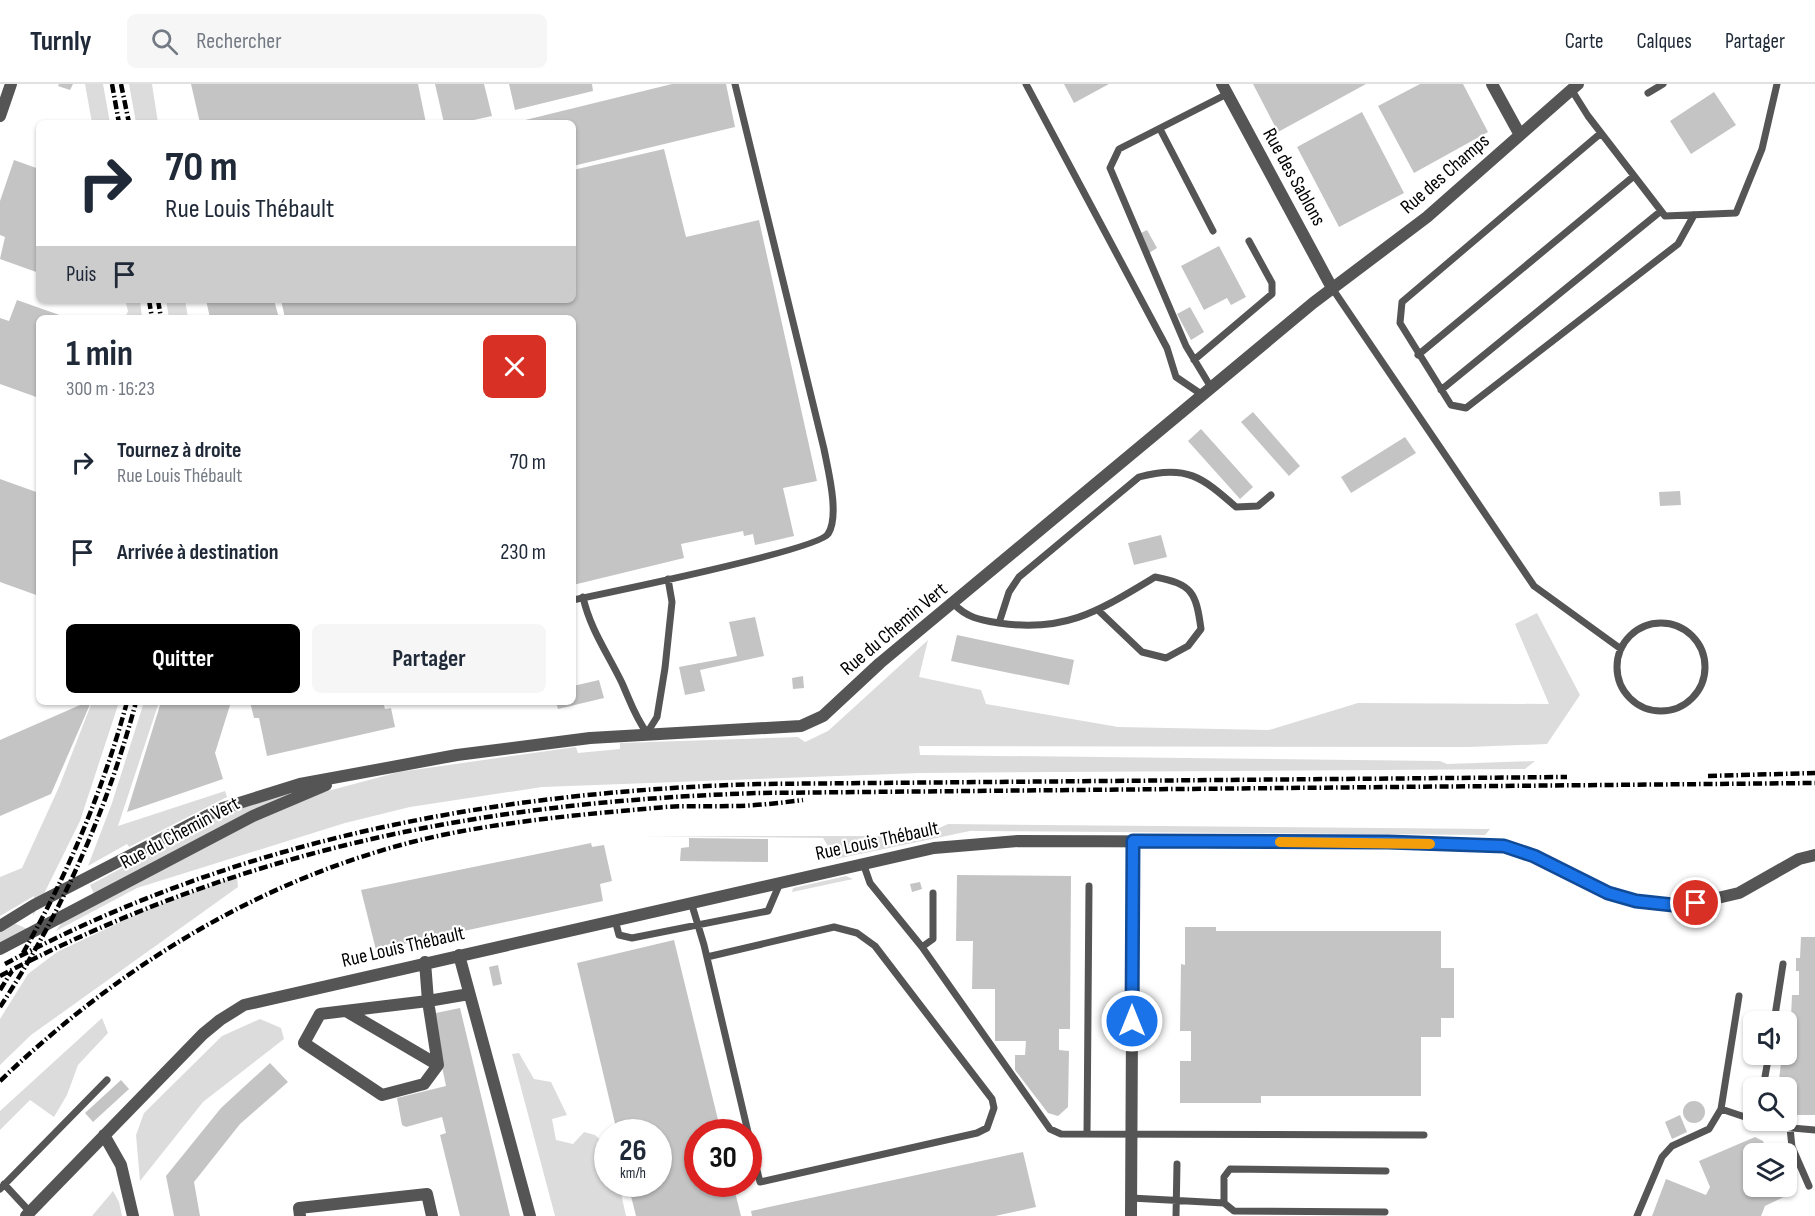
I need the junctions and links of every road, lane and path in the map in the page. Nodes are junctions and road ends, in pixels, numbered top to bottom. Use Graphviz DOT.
graph roads {
  1 [pos="11,84"];
  2 [pos="735,84"];
  3 [pos="1026,84"];
  4 [pos="1492,84"];
  5 [pos="1663,84"];
  6 [pos="1777,84"];
  7 [pos="1575,87"];
  8 [pos="1224,89"];
  9 [pos="1648,93"];
  10 [pos="0,116"];
  11 [pos="1160,129"];
  12 [pos="1601,133"];
  13 [pos="1520,135"];
  14 [pos="1634,176"];
  15 [pos="1661,211"];
  16 [pos="1694,215"];
  17 [pos="1213,231"];
  18 [pos="1250,241"];
  19 [pos="1332,288"];
  20 [pos="1418,354"];
  21 [pos="1194,360"];
  22 [pos="1442,390"];
  23 [pos="1208,392"];
  24 [pos="1271,495"];
  25 [pos="668,579"];
  26 [pos="583,597"];
  27 [pos="576,599"];
  28 [pos="954,604"];
  29 [pos="1099,610"];
  30 [pos="999,623"];
  31 [pos="1621,649"];
  32 [pos="647,733"];
  33 [pos="385,769"];
  34 [pos="1133,841"];
  35 [pos="1815,855"];
  36 [pos="863,863"];
  37 [pos="781,882"];
  38 [pos="1089,886"];
  39 [pos="933,893"];
  40 [pos="691,902"];
  41 [pos="615,920"];
  42 [pos="698,925"];
  43 [pos="0,926"];
  44 [pos="922,947"];
  45 [pos="0,949"];
  46 [pos="459,955"];
  47 [pos="707,957"];
  48 [pos="425,962"];
  49 [pos="1783,964"];
  50 [pos="470,994"];
  51 [pos="1739,996"];
  52 [pos="428,1001"];
  53 [pos="346,1011"];
  54 [pos="1776,1011"];
  55 [pos="438,1065"];
  56 [pos="106,1080"];
  57 [pos="1721,1109"];
  58 [pos="1743,1117"];
  59 [pos="745,1119"];
  60 [pos="1797,1129"];
  61 [pos="1815,1130"];
  62 [pos="1790,1131"];
  63 [pos="1131,1133"];
  64 [pos="1087,1134"];
  65 [pos="104,1135"];
  66 [pos="1424,1135"];
  67 [pos="1177,1164"];
  68 [pos="1386,1171"];
  69 [pos="762,1182"];
  70 [pos="2,1186"];
  71 [pos="1809,1186"];
  72 [pos="1131,1198"];
  73 [pos="1176,1203"];
  74 [pos="1224,1203"];
  75 [pos="1385,1212"];
  76 [pos="28,1214"];
  77 [pos="134,1216"];
  78 [pos="300,1216"];
  79 [pos="432,1216"];
  80 [pos="530,1216"];
  81 [pos="1131,1216"];
  82 [pos="1176,1216"];
  83 [pos="1637,1216"];
  1 -- 10 [label="street"];
  2 -- 25 [label="lane"];
  3 -- 23 [label="lane"];
  4 -- 13 [label="street"];
  5 -- 9 [label="lane"];
  6 -- 16 [label="lane"];
  7 -- 12 [label="lane"];
  7 -- 13 [label="street, Rue des Champs"];
  8 -- 11 [label="lane"];
  8 -- 19 [label="street, Rue des Sablons"];
  11 -- 17 [label="lane"];
  11 -- 21 [label="lane"];
  12 -- 14 [label="lane"];
  12 -- 20 [label="lane"];
  13 -- 19 [label="street, Rue des Champs"];
  14 -- 15 [label="lane"];
  14 -- 20 [label="lane"];
  15 -- 16 [label="lane"];
  15 -- 22 [label="lane"];
  16 -- 22 [label="lane"];
  18 -- 21 [label="lane"];
  19 -- 23 [label="street, Rue du Chemin Vert"];
  19 -- 31 [label="lane"];
  20 -- 22 [label="lane"];
  21 -- 23 [label="lane"];
  23 -- 28 [label="street, Rue du Chemin Vert"];
  24 -- 30 [label="lane"];
  25 -- 26 [label="lane"];
  25 -- 32 [label="lane"];
  26 -- 27 [label="lane"];
  26 -- 32 [label="lane"];
  28 -- 30 [label="lane"];
  28 -- 32 [label="street, Rue du Chemin Vert"];
  29 -- 29 [label="lane"];
  29 -- 30 [label="lane"];
  31 -- 31 [label="lane"];
  32 -- 33 [label="street, Rue du Chemin Vert"];
  33 -- 43 [label="street, Rue du Chemin Vert"];
  33 -- 45 [label="street, Rue du Chemin Vert"];
  34 -- 35 [label="street, Rue Louis Thébault"];
  34 -- 36 [label="street, Rue Louis Thébault"];
  34 -- 63 [label="street"];
  36 -- 37 [label="street, Rue Louis Thébault"];
  36 -- 44 [label="lane"];
  37 -- 40 [label="street, Rue Louis Thébault"];
  37 -- 42 [label="lane"];
  38 -- 64 [label="lane"];
  39 -- 44 [label="lane"];
  40 -- 41 [label="street, Rue Louis Thébault"];
  40 -- 42 [label="lane"];
  41 -- 42 [label="lane"];
  41 -- 46 [label="street, Rue Louis Thébault"];
  42 -- 47 [label="lane"];
  44 -- 64 [label="lane"];
  46 -- 48 [label="street, Rue Louis Thébault"];
  46 -- 50 [label="street"];
  47 -- 59 [label="lane"];
  47 -- 69 [label="lane"];
  48 -- 52 [label="street"];
  48 -- 65 [label="street, Rue Louis Thébault"];
  49 -- 54 [label="lane"];
  50 -- 52 [label="street"];
  50 -- 80 [label="street"];
  51 -- 57 [label="lane"];
  52 -- 53 [label="street"];
  52 -- 55 [label="street"];
  53 -- 55 [label="street"];
  53 -- 55 [label="street"];
  56 -- 70 [label="lane"];
  57 -- 58 [label="lane"];
  57 -- 83 [label="lane"];
  60 -- 61 [label="lane"];
  62 -- 71 [label="lane"];
  63 -- 64 [label="lane"];
  63 -- 66 [label="lane"];
  63 -- 72 [label="street"];
  65 -- 76 [label="street, Rue Louis Thébault"];
  65 -- 77 [label="street"];
  67 -- 73 [label="lane"];
  68 -- 74 [label="lane"];
  70 -- 76 [label="lane"];
  72 -- 73 [label="lane"];
  72 -- 81 [label="street"];
  73 -- 74 [label="lane"];
  73 -- 82 [label="lane"];
  74 -- 75 [label="lane"];
  78 -- 79 [label="street"];
}
